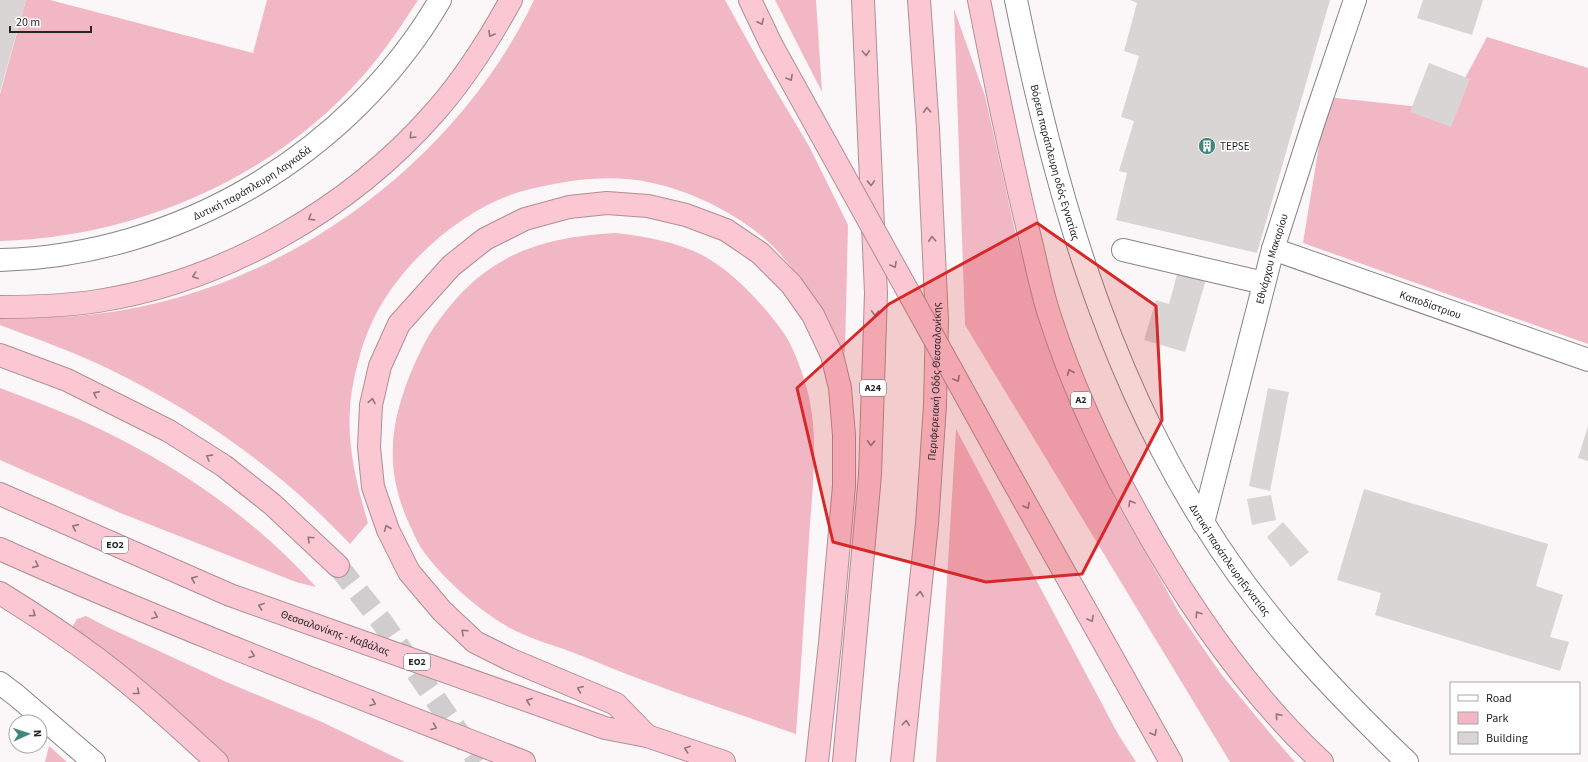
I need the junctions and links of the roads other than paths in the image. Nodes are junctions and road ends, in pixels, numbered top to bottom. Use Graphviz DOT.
graph roads {
  1 [pos="440,0"];
  2 [pos="511,0"];
  3 [pos="750,0"];
  4 [pos="863,0"];
  5 [pos="919,0"];
  6 [pos="979,0"];
  7 [pos="1016,0"];
  8 [pos="1355,0"];
  9 [pos="1273,249"];
  10 [pos="1123,250"];
  11 [pos="0,260"];
  12 [pos="1264,283"];
  13 [pos="0,307"];
  14 [pos="1105,321"];
  15 [pos="0,355"];
  16 [pos="1588,360"];
  17 [pos="0,494"];
  18 [pos="1203,523"];
  19 [pos="0,549"];
  20 [pos="338,566"];
  21 [pos="0,593"];
  22 [pos="0,683"];
  23 [pos="647,736"];
  24 [pos="94,762"];
  25 [pos="217,762"];
  26 [pos="524,762"];
  27 [pos="724,762"];
  28 [pos="817,762"];
  29 [pos="844,762"];
  30 [pos="902,762"];
  31 [pos="1171,762"];
  32 [pos="1322,762"];
  33 [pos="1407,762"];
  1 -- 11 [label="street, Δυτική παράπλευρη Λαγκαδά"];
  2 -- 13 [label="highway, one-way"];
  3 -- 31 [label="highway, one-way, bridge"];
  4 -- 29 [label="highway, Α24, one-way"];
  30 -- 5 [label="highway, Περιφερειακή Οδός Θεσσαλονίκης, one-way"];
  32 -- 6 [label="highway, Α2, one-way"];
  7 -- 14 [label="street, Βόρεια παράπλευρη οδός Εγνατίας"];
  8 -- 9 [label="street, Εθνάρχου Μακαρίου"];
  9 -- 12 [label="street, Εθνάρχου Μακαρίου"];
  9 -- 16 [label="street, Καποδίστριου"];
  10 -- 12 [label="street"];
  12 -- 18 [label="street, Εθνάρχου Μακαρίου"];
  14 -- 18 [label="street, Δυτική παράπλευρηΕγνατίας"];
  20 -- 15 [label="highway, one-way"];
  23 -- 17 [label="highway, Θεσσαλονίκης - Καβάλας / ΕΟ2, one-way"];
  18 -- 33 [label="street, Δυτική παράπλευρηΕγνατίας"];
  19 -- 26 [label="highway, one-way"];
  21 -- 25 [label="highway, one-way"];
  22 -- 24 [label="street"];
  27 -- 23 [label="highway, Θεσσαλονίκης - Καβάλας / ΕΟ2, one-way"];
  23 -- 28 [label="highway, one-way"];
}
